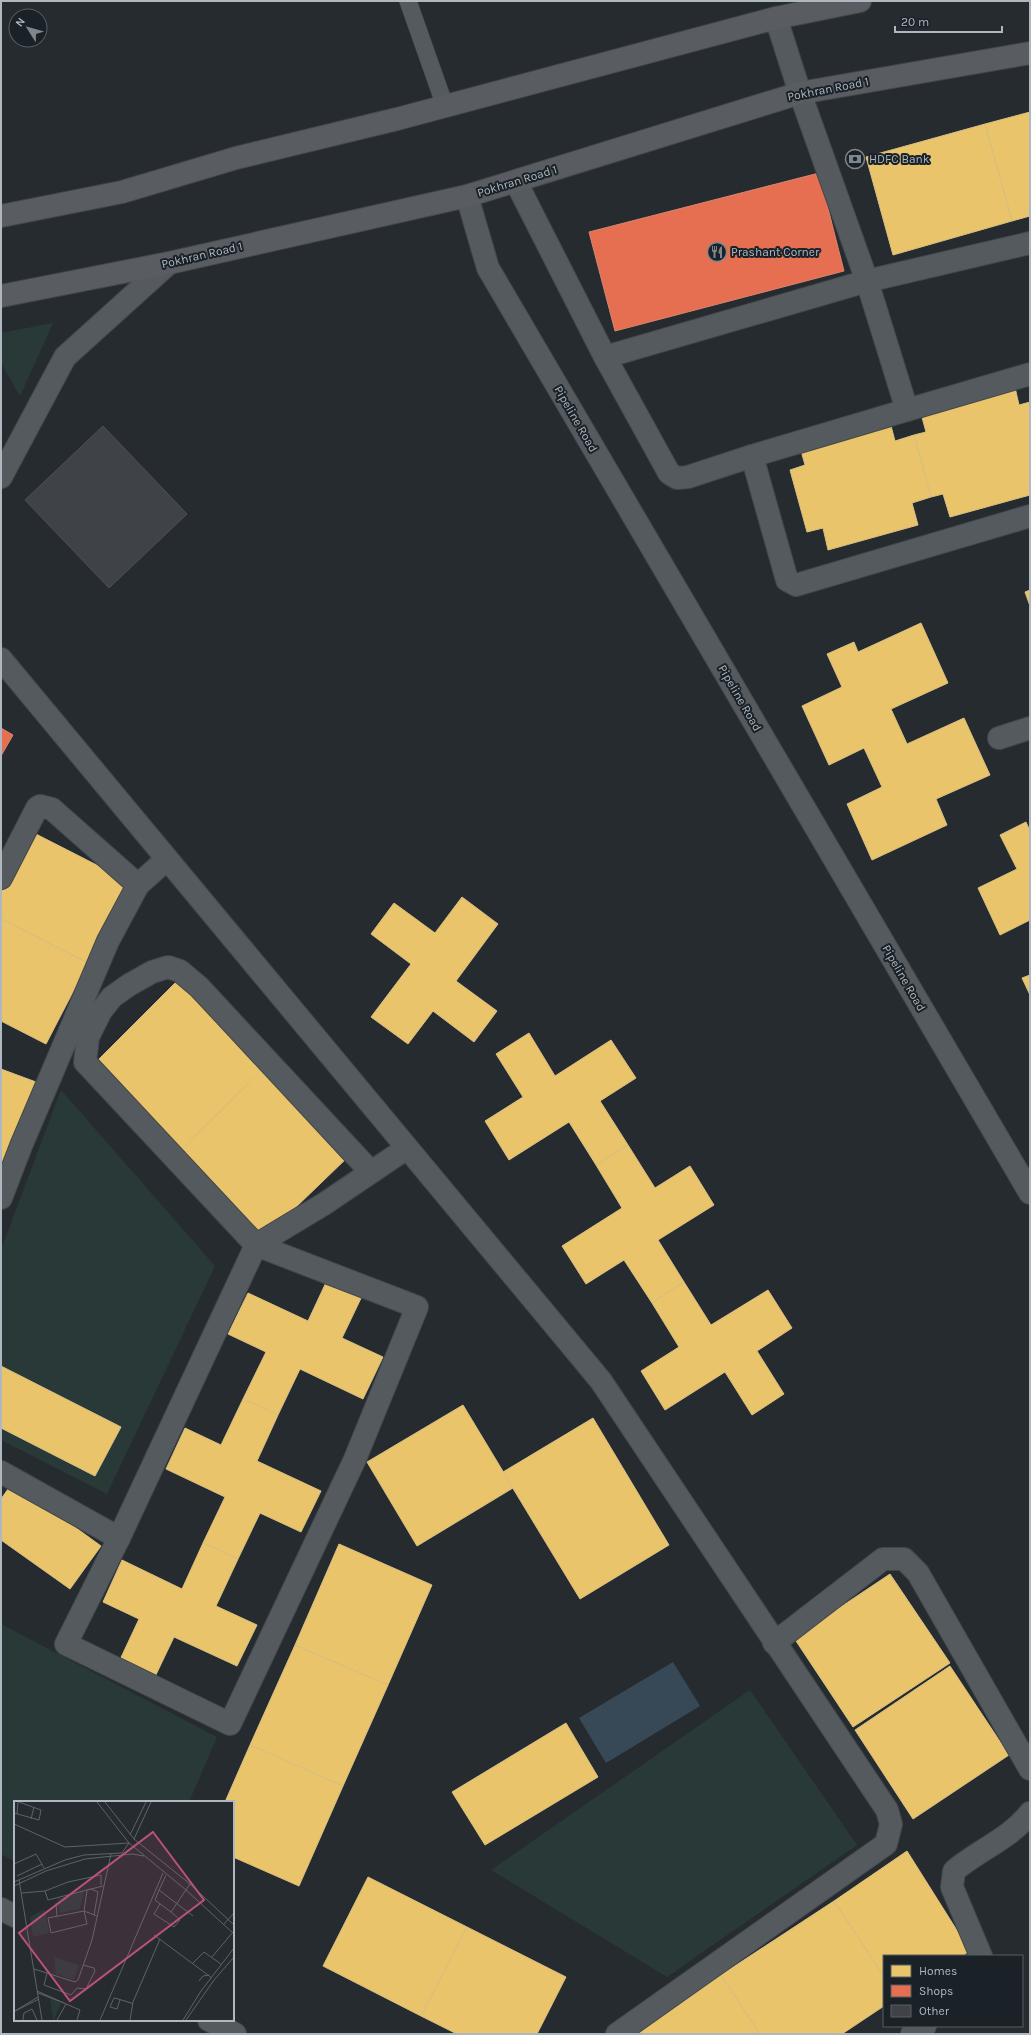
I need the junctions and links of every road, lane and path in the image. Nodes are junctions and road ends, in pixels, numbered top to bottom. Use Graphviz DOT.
graph roads {
  1 [pos="408,1"];
  2 [pos="860,1"];
  3 [pos="776,18"];
  4 [pos="1030,53"];
  5 [pos="800,93"];
  6 [pos="445,106"];
  7 [pos="516,182"];
  8 [pos="458,198"];
  9 [pos="1,216"];
  10 [pos="1030,243"];
  11 [pos="169,263"];
  12 [pos="867,281"];
  13 [pos="1,296"];
  14 [pos="605,357"];
  15 [pos="1030,374"];
  16 [pos="907,410"];
  17 [pos="752,456"];
  18 [pos="1,477"];
  19 [pos="1030,516"];
  20 [pos="1,659"];
  21 [pos="1030,728"];
  22 [pos="999,738"];
  23 [pos="167,859"];
  24 [pos="1,878"];
  25 [pos="138,885"];
  26 [pos="407,1148"];
  27 [pos="370,1171"];
  28 [pos="1030,1193"];
  29 [pos="1,1198"];
  30 [pos="256,1245"];
  31 [pos="1,1472"];
  32 [pos="119,1538"];
  33 [pos="774,1643"];
  34 [pos="1030,1769"];
  35 [pos="1030,1813"];
  36 [pos="1,1909"];
  37 [pos="14,1916"];
  38 [pos="981,1955"];
  39 [pos="211,2021"];
  40 [pos="923,2027"];
  41 [pos="235,2034"];
  42 [pos="617,2034"];
  43 [pos="912,2034"];
  1 -- 6 [label="lane"];
  2 -- 3 [label="main road"];
  3 -- 5 [label="street"];
  3 -- 6 [label="main road"];
  4 -- 5 [label="main road, Pokhran Road 1"];
  5 -- 7 [label="main road, Pokhran Road 1"];
  5 -- 12 [label="street"];
  6 -- 9 [label="main road"];
  7 -- 8 [label="main road, Pokhran Road 1"];
  7 -- 14 [label="street"];
  8 -- 11 [label="main road, Pokhran Road 1"];
  8 -- 28 [label="street, Pipeline Road"];
  10 -- 12 [label="street"];
  11 -- 13 [label="main road, Pokhran Road 1"];
  11 -- 18 [label="street"];
  12 -- 14 [label="street"];
  12 -- 16 [label="street"];
  14 -- 17 [label="street"];
  15 -- 16 [label="street"];
  16 -- 17 [label="street"];
  17 -- 19 [label="street"];
  20 -- 23 [label="street"];
  21 -- 22 [label="street"];
  23 -- 25 [label="street"];
  23 -- 26 [label="street"];
  24 -- 25 [label="street"];
  25 -- 29 [label="street"];
  26 -- 27 [label="street"];
  26 -- 33 [label="street"];
  27 -- 30 [label="street"];
  27 -- 30 [label="street"];
  30 -- 32 [label="street"];
  30 -- 32 [label="street"];
  31 -- 32 [label="street"];
  33 -- 34 [label="street"];
  33 -- 42 [label="street"];
  35 -- 38 [label="street"];
  36 -- 37 [label="street"];
  39 -- 41 [label="street"];
  40 -- 43 [label="street"];
}
